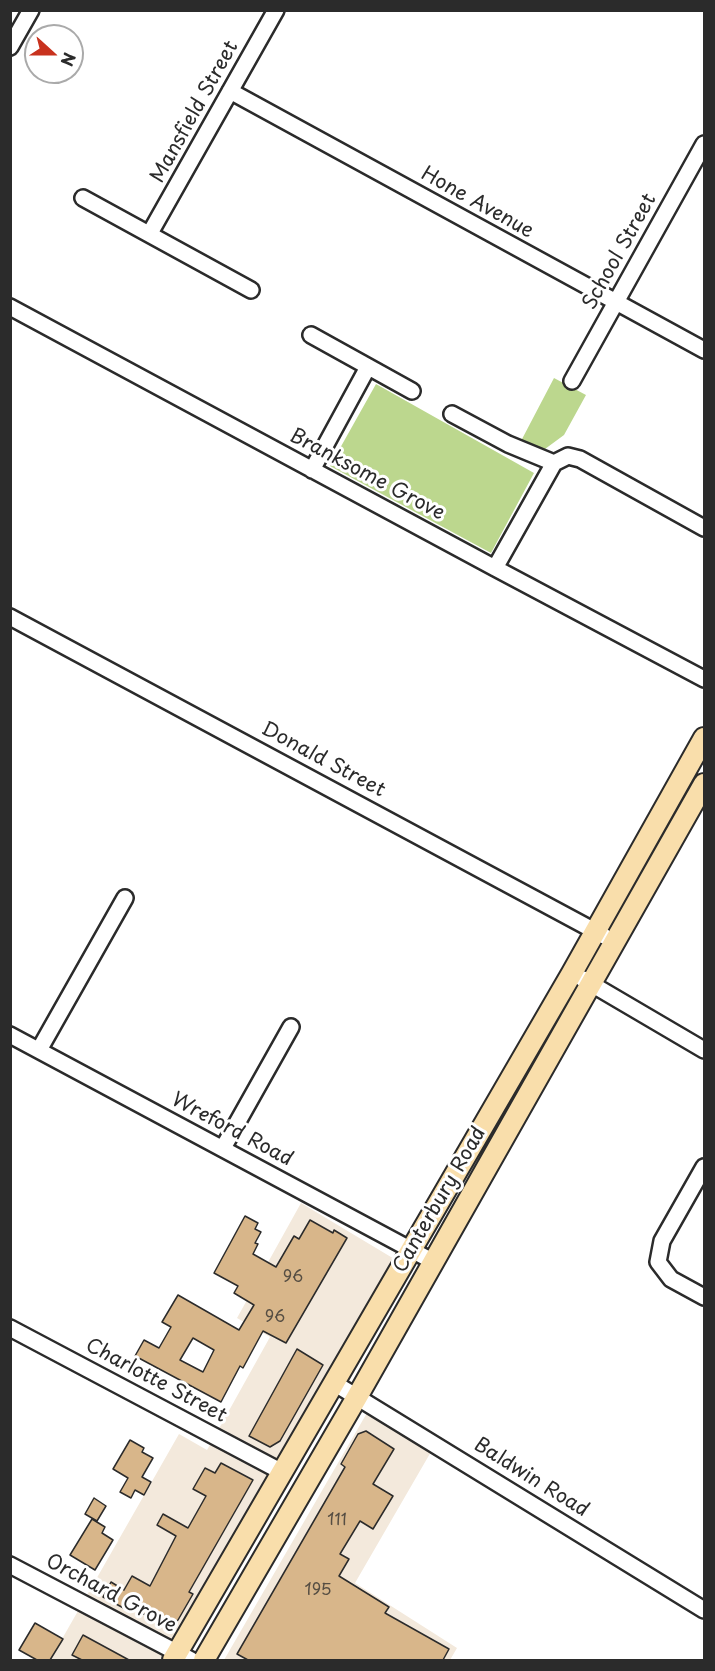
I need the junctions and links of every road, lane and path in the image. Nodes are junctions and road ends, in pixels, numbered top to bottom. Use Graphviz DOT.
graph roads {
  1 [pos="31,10"];
  2 [pos="276,10"];
  3 [pos="10,47"];
  4 [pos="230,91"];
  5 [pos="705,144"];
  6 [pos="83,198"];
  7 [pos="150,233"];
  8 [pos="251,290"];
  9 [pos="616,303"];
  10 [pos="10,307"];
  11 [pos="312,334"];
  12 [pos="705,350"];
  13 [pos="368,367"];
  14 [pos="572,381"];
  15 [pos="412,391"];
  16 [pos="452,414"];
  17 [pos="554,464"];
  18 [pos="312,470"];
  19 [pos="705,528"];
  20 [pos="495,568"];
  21 [pos="10,616"];
  22 [pos="705,679"];
  23 [pos="705,738"];
  24 [pos="681,778"];
  25 [pos="704,788"];
  26 [pos="125,898"];
  27 [pos="595,931"];
  28 [pos="615,941"];
  29 [pos="572,973"];
  30 [pos="591,984"];
  31 [pos="291,1027"];
  32 [pos="10,1035"];
  33 [pos="39,1050"];
  34 [pos="705,1050"];
  35 [pos="223,1148"];
  36 [pos="705,1167"];
  37 [pos="411,1249"];
  38 [pos="434,1262"];
  39 [pos="705,1297"];
  40 [pos="10,1328"];
  41 [pos="334,1383"];
  42 [pos="357,1397"];
  43 [pos="282,1472"];
  44 [pos="10,1565"];
  45 [pos="705,1610"];
  46 [pos="180,1658"];
  47 [pos="204,1660"];
  1 -- 3 [label="street"];
  2 -- 4 [label="street, Mansfield Street"];
  4 -- 7 [label="street, Mansfield Street"];
  4 -- 9 [label="street, Hone Avenue"];
  5 -- 9 [label="street, School Street"];
  6 -- 7 [label="street"];
  7 -- 8 [label="street"];
  9 -- 12 [label="street, Hone Avenue"];
  9 -- 14 [label="street, School Street"];
  10 -- 18 [label="street, Branksome Grove"];
  11 -- 13 [label="street"];
  13 -- 15 [label="street"];
  13 -- 18 [label="street"];
  16 -- 17 [label="street"];
  17 -- 19 [label="street"];
  17 -- 20 [label="street"];
  18 -- 20 [label="street, Branksome Grove"];
  20 -- 22 [label="street, Branksome Grove"];
  21 -- 27 [label="street, Donald Street"];
  23 -- 24 [label="main road, Canterbury Road"];
  24 -- 25 [label="street"];
  24 -- 27 [label="main road, Canterbury Road"];
  25 -- 28 [label="main road, Canterbury Road"];
  26 -- 33 [label="street"];
  27 -- 28 [label="street, Donald Street"];
  27 -- 29 [label="main road, Canterbury Road"];
  28 -- 30 [label="main road, Canterbury Road"];
  29 -- 30 [label="street"];
  29 -- 37 [label="main road, Canterbury Road"];
  30 -- 34 [label="street"];
  30 -- 38 [label="main road, Canterbury Road"];
  31 -- 35 [label="street"];
  32 -- 33 [label="street, Wreford Road"];
  33 -- 35 [label="street, Wreford Road"];
  35 -- 37 [label="street, Wreford Road"];
  36 -- 39 [label="street"];
  37 -- 38 [label="street, Wreford Road"];
  37 -- 41 [label="main road, Canterbury Road"];
  38 -- 42 [label="main road, Canterbury Road"];
  40 -- 43 [label="street, Charlotte Street"];
  41 -- 42 [label="street, Baldwin Road"];
  41 -- 43 [label="main road, Canterbury Road"];
  42 -- 45 [label="street, Baldwin Road"];
  42 -- 47 [label="main road, Canterbury Road"];
  43 -- 46 [label="main road, Canterbury Road"];
  44 -- 46 [label="street, Orchard Grove"];
}
